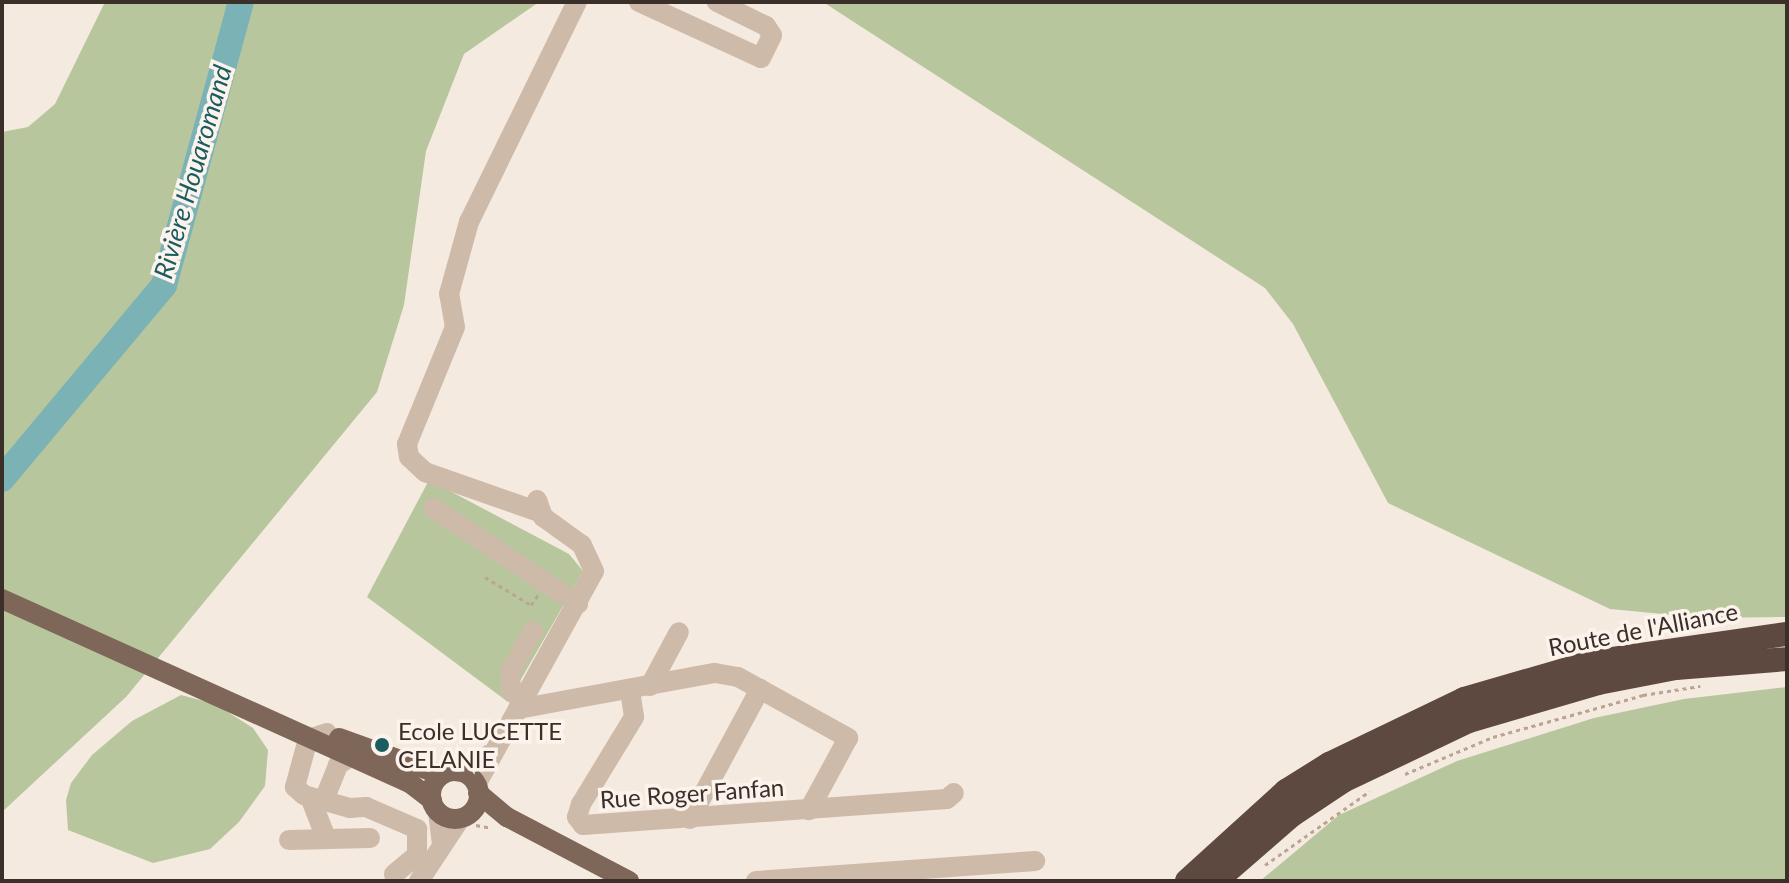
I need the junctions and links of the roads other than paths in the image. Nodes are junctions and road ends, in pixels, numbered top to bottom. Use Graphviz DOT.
graph roads {
  1 [pos="577,2"];
  2 [pos="639,2"];
  3 [pos="717,2"];
  4 [pos="433,508"];
  5 [pos="2,599"];
  6 [pos="578,604"];
  7 [pos="533,631"];
  8 [pos="679,632"];
  9 [pos="1787,634"];
  10 [pos="1787,659"];
  11 [pos="640,688"];
  12 [pos="760,689"];
  13 [pos="520,705"];
  14 [pos="317,736"];
  15 [pos="490,754"];
  16 [pos="350,757"];
  17 [pos="450,774"];
  18 [pos="477,789"];
  19 [pos="954,793"];
  20 [pos="317,799"];
  21 [pos="435,806"];
  22 [pos="809,810"];
  23 [pos="464,817"];
  24 [pos="507,817"];
  25 [pos="690,819"];
  26 [pos="326,838"];
  27 [pos="370,838"];
  28 [pos="289,840"];
  29 [pos="430,854"];
  30 [pos="1035,861"];
  31 [pos="394,874"];
  32 [pos="834,878"];
  33 [pos="419,881"];
  34 [pos="629,881"];
  35 [pos="756,881"];
  36 [pos="1187,881"];
  37 [pos="1216,881"];
  1 -- 6 [label="street"];
  2 -- 3 [label="street"];
  4 -- 6 [label="street"];
  5 -- 14 [label="main road"];
  6 -- 13 [label="street"];
  7 -- 13 [label="street"];
  8 -- 11 [label="street"];
  9 -- 36 [label="highway, Route de l'Alliance"];
  10 -- 37 [label="highway, Route de l'Alliance"];
  11 -- 12 [label="street"];
  11 -- 13 [label="street"];
  11 -- 25 [label="street, Rue Roger Fanfan"];
  12 -- 22 [label="street"];
  12 -- 25 [label="street"];
  13 -- 15 [label="street"];
  14 -- 16 [label="main road"];
  14 -- 17 [label="main road"];
  14 -- 20 [label="street"];
  15 -- 17 [label="street"];
  15 -- 18 [label="street"];
  16 -- 20 [label="street"];
  16 -- 21 [label="main road"];
  17 -- 18 [label="main road"];
  17 -- 21 [label="main road"];
  18 -- 23 [label="main road"];
  18 -- 24 [label="main road"];
  19 -- 22 [label="street, Rue Roger Fanfan"];
  20 -- 26 [label="street"];
  20 -- 29 [label="street"];
  21 -- 23 [label="main road"];
  21 -- 29 [label="street"];
  22 -- 25 [label="street, Rue Roger Fanfan"];
  23 -- 24 [label="main road"];
  23 -- 29 [label="street"];
  24 -- 34 [label="main road"];
  26 -- 27 [label="street"];
  26 -- 28 [label="street"];
  29 -- 31 [label="street"];
  29 -- 33 [label="street"];
  30 -- 32 [label="street"];
  32 -- 35 [label="street"];
}
